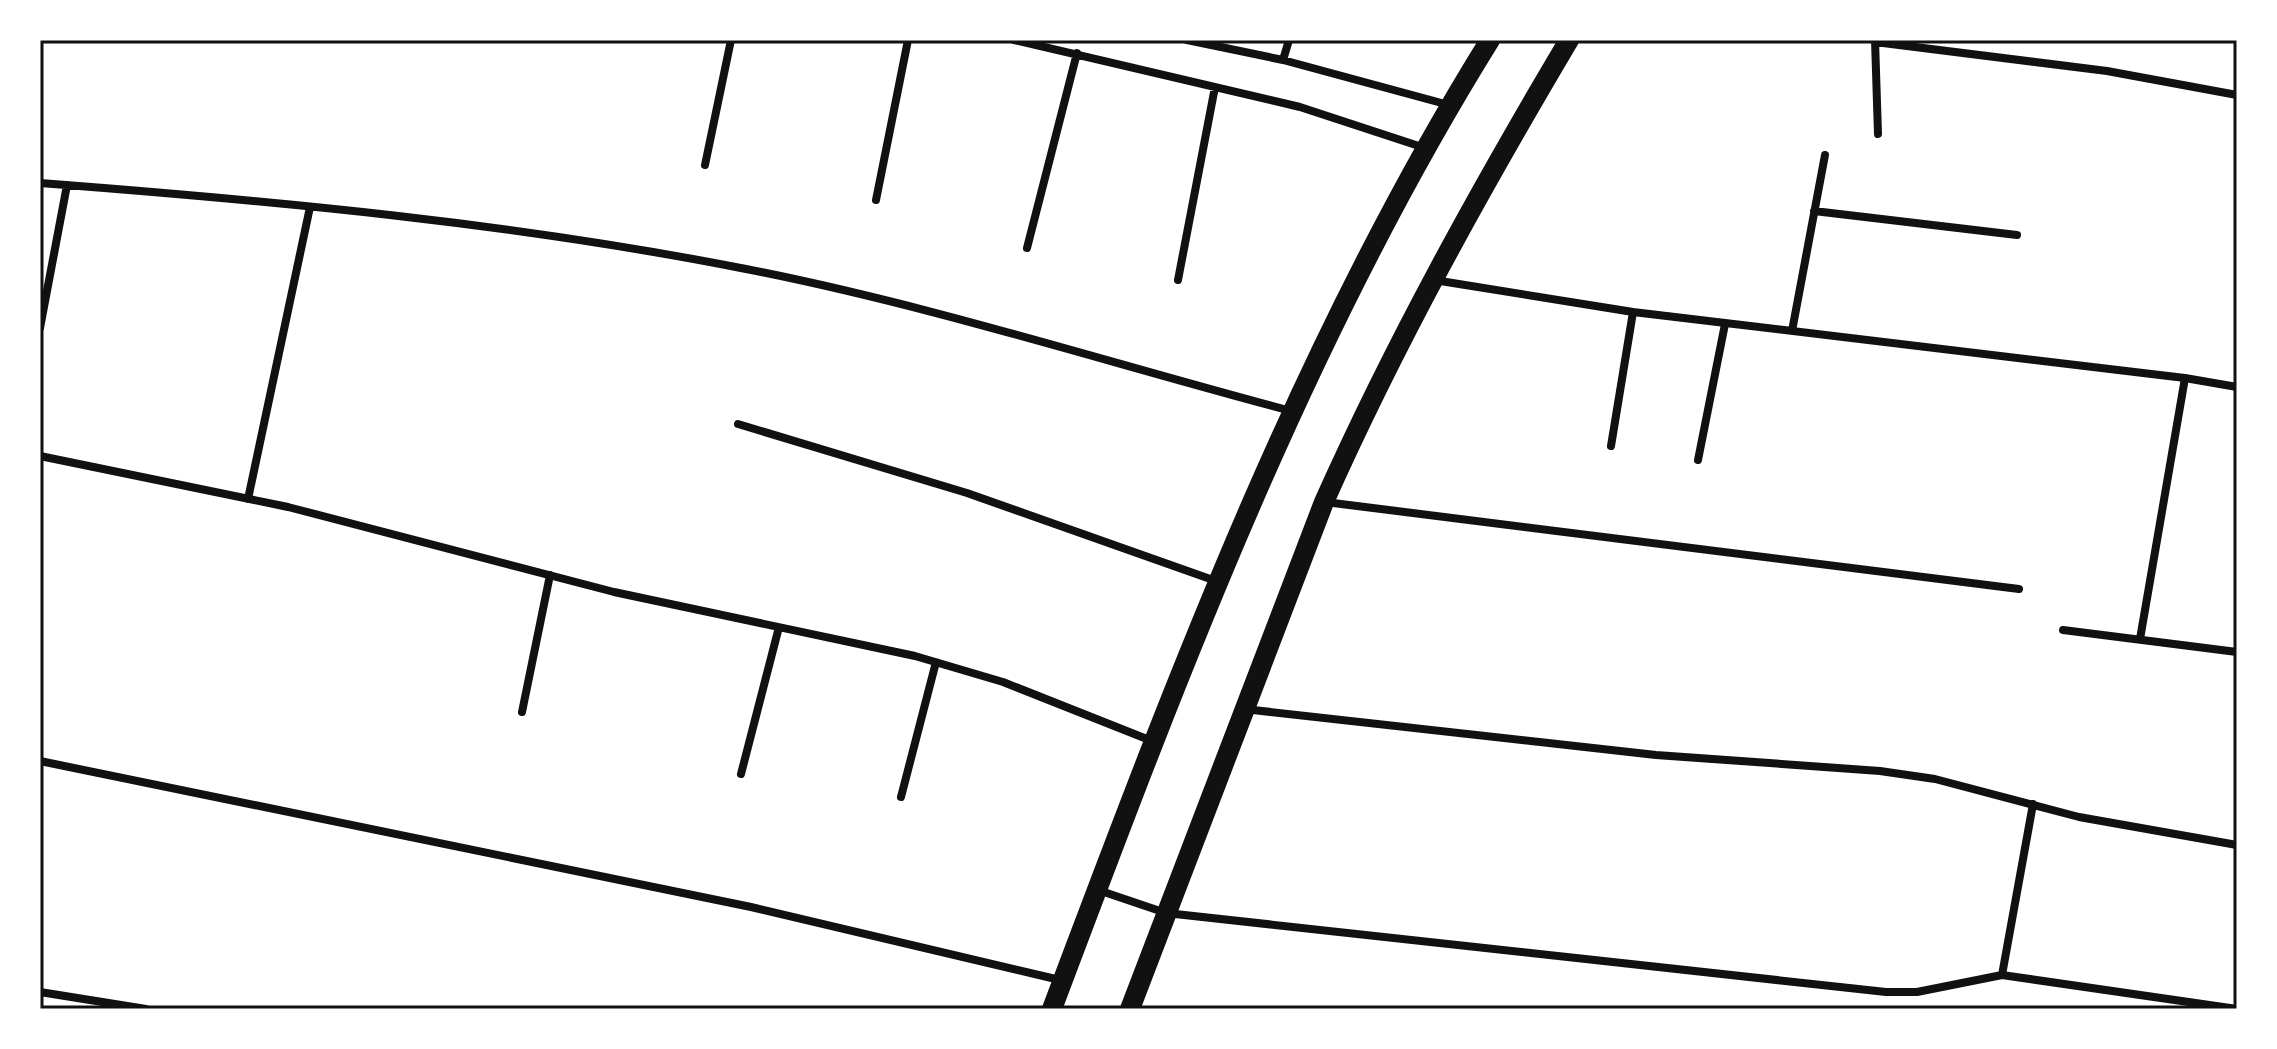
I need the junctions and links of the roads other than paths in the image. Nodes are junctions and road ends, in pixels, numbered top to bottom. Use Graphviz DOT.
graph roads {
  1 [pos="731,40"];
  2 [pos="908,40"];
  3 [pos="1014,40"];
  4 [pos="1187,40"];
  5 [pos="1289,40"];
  6 [pos="1490,40"];
  7 [pos="1569,40"];
  8 [pos="1875,41"];
  9 [pos="1077,53"];
  10 [pos="1283,60"];
  11 [pos="1215,87"];
  12 [pos="2237,95"];
  13 [pos="1450,105"];
  14 [pos="1878,134"];
  15 [pos="1425,148"];
  16 [pos="1825,155"];
  17 [pos="705,165"];
  18 [pos="40,183"];
  19 [pos="67,185"];
  20 [pos="876,200"];
  21 [pos="310,207"];
  22 [pos="1814,211"];
  23 [pos="2017,235"];
  24 [pos="1027,248"];
  25 [pos="1178,280"];
  26 [pos="1434,280"];
  27 [pos="1633,312"];
  28 [pos="1725,324"];
  29 [pos="40,328"];
  30 [pos="1792,331"];
  31 [pos="2185,378"];
  32 [pos="2237,387"];
  33 [pos="1292,411"];
  34 [pos="738,424"];
  35 [pos="1611,446"];
  36 [pos="40,456"];
  37 [pos="1698,460"];
  38 [pos="248,499"];
  39 [pos="1324,502"];
  40 [pos="550,575"];
  41 [pos="1219,582"];
  42 [pos="2019,589"];
  43 [pos="779,627"];
  44 [pos="2063,630"];
  45 [pos="2140,639"];
  46 [pos="2237,652"];
  47 [pos="936,662"];
  48 [pos="1244,709"];
  49 [pos="522,712"];
  50 [pos="1153,742"];
  51 [pos="40,761"];
  52 [pos="741,774"];
  53 [pos="901,797"];
  54 [pos="2033,804"];
  55 [pos="2237,845"];
  56 [pos="1097,890"];
  57 [pos="1166,913"];
  58 [pos="2002,975"];
  59 [pos="1063,981"];
  60 [pos="40,992"];
  61 [pos="127,1008"];
  62 [pos="146,1009"];
  63 [pos="1052,1009"];
  64 [pos="1130,1009"];
  65 [pos="2237,1009"];
  1 -- 17 [label="street"];
  2 -- 20 [label="street"];
  3 -- 9 [label="street"];
  4 -- 10 [label="street"];
  5 -- 10 [label="street"];
  6 -- 13 [label="main road"];
  7 -- 26 [label="main road"];
  8 -- 12 [label="street"];
  8 -- 14 [label="street"];
  9 -- 11 [label="street"];
  9 -- 24 [label="street"];
  10 -- 13 [label="street"];
  11 -- 15 [label="street"];
  11 -- 25 [label="street"];
  13 -- 15 [label="main road"];
  15 -- 33 [label="main road"];
  16 -- 22 [label="street"];
  18 -- 19 [label="street"];
  19 -- 21 [label="street"];
  19 -- 29 [label="street"];
  21 -- 33 [label="street"];
  21 -- 38 [label="street"];
  22 -- 23 [label="street"];
  22 -- 30 [label="street"];
  26 -- 27 [label="street"];
  26 -- 39 [label="main road"];
  27 -- 28 [label="street"];
  27 -- 35 [label="street"];
  28 -- 30 [label="street"];
  28 -- 37 [label="street"];
  30 -- 31 [label="street"];
  31 -- 32 [label="street"];
  31 -- 45 [label="street"];
  33 -- 41 [label="main road"];
  34 -- 41 [label="street"];
  36 -- 38 [label="street"];
  38 -- 40 [label="street"];
  39 -- 42 [label="street"];
  39 -- 48 [label="main road"];
  40 -- 43 [label="street"];
  40 -- 49 [label="street"];
  41 -- 50 [label="main road"];
  43 -- 47 [label="street"];
  43 -- 52 [label="street"];
  44 -- 45 [label="street"];
  45 -- 46 [label="street"];
  47 -- 50 [label="street"];
  47 -- 53 [label="street"];
  48 -- 54 [label="street"];
  48 -- 57 [label="main road"];
  50 -- 56 [label="main road"];
  51 -- 59 [label="street"];
  54 -- 55 [label="street"];
  54 -- 58 [label="street"];
  56 -- 57 [label="street"];
  56 -- 59 [label="main road"];
  57 -- 58 [label="street"];
  57 -- 64 [label="main road"];
  58 -- 65 [label="street"];
  59 -- 63 [label="main road"];
  60 -- 61 [label="street"];
  61 -- 62 [label="street"];
}
